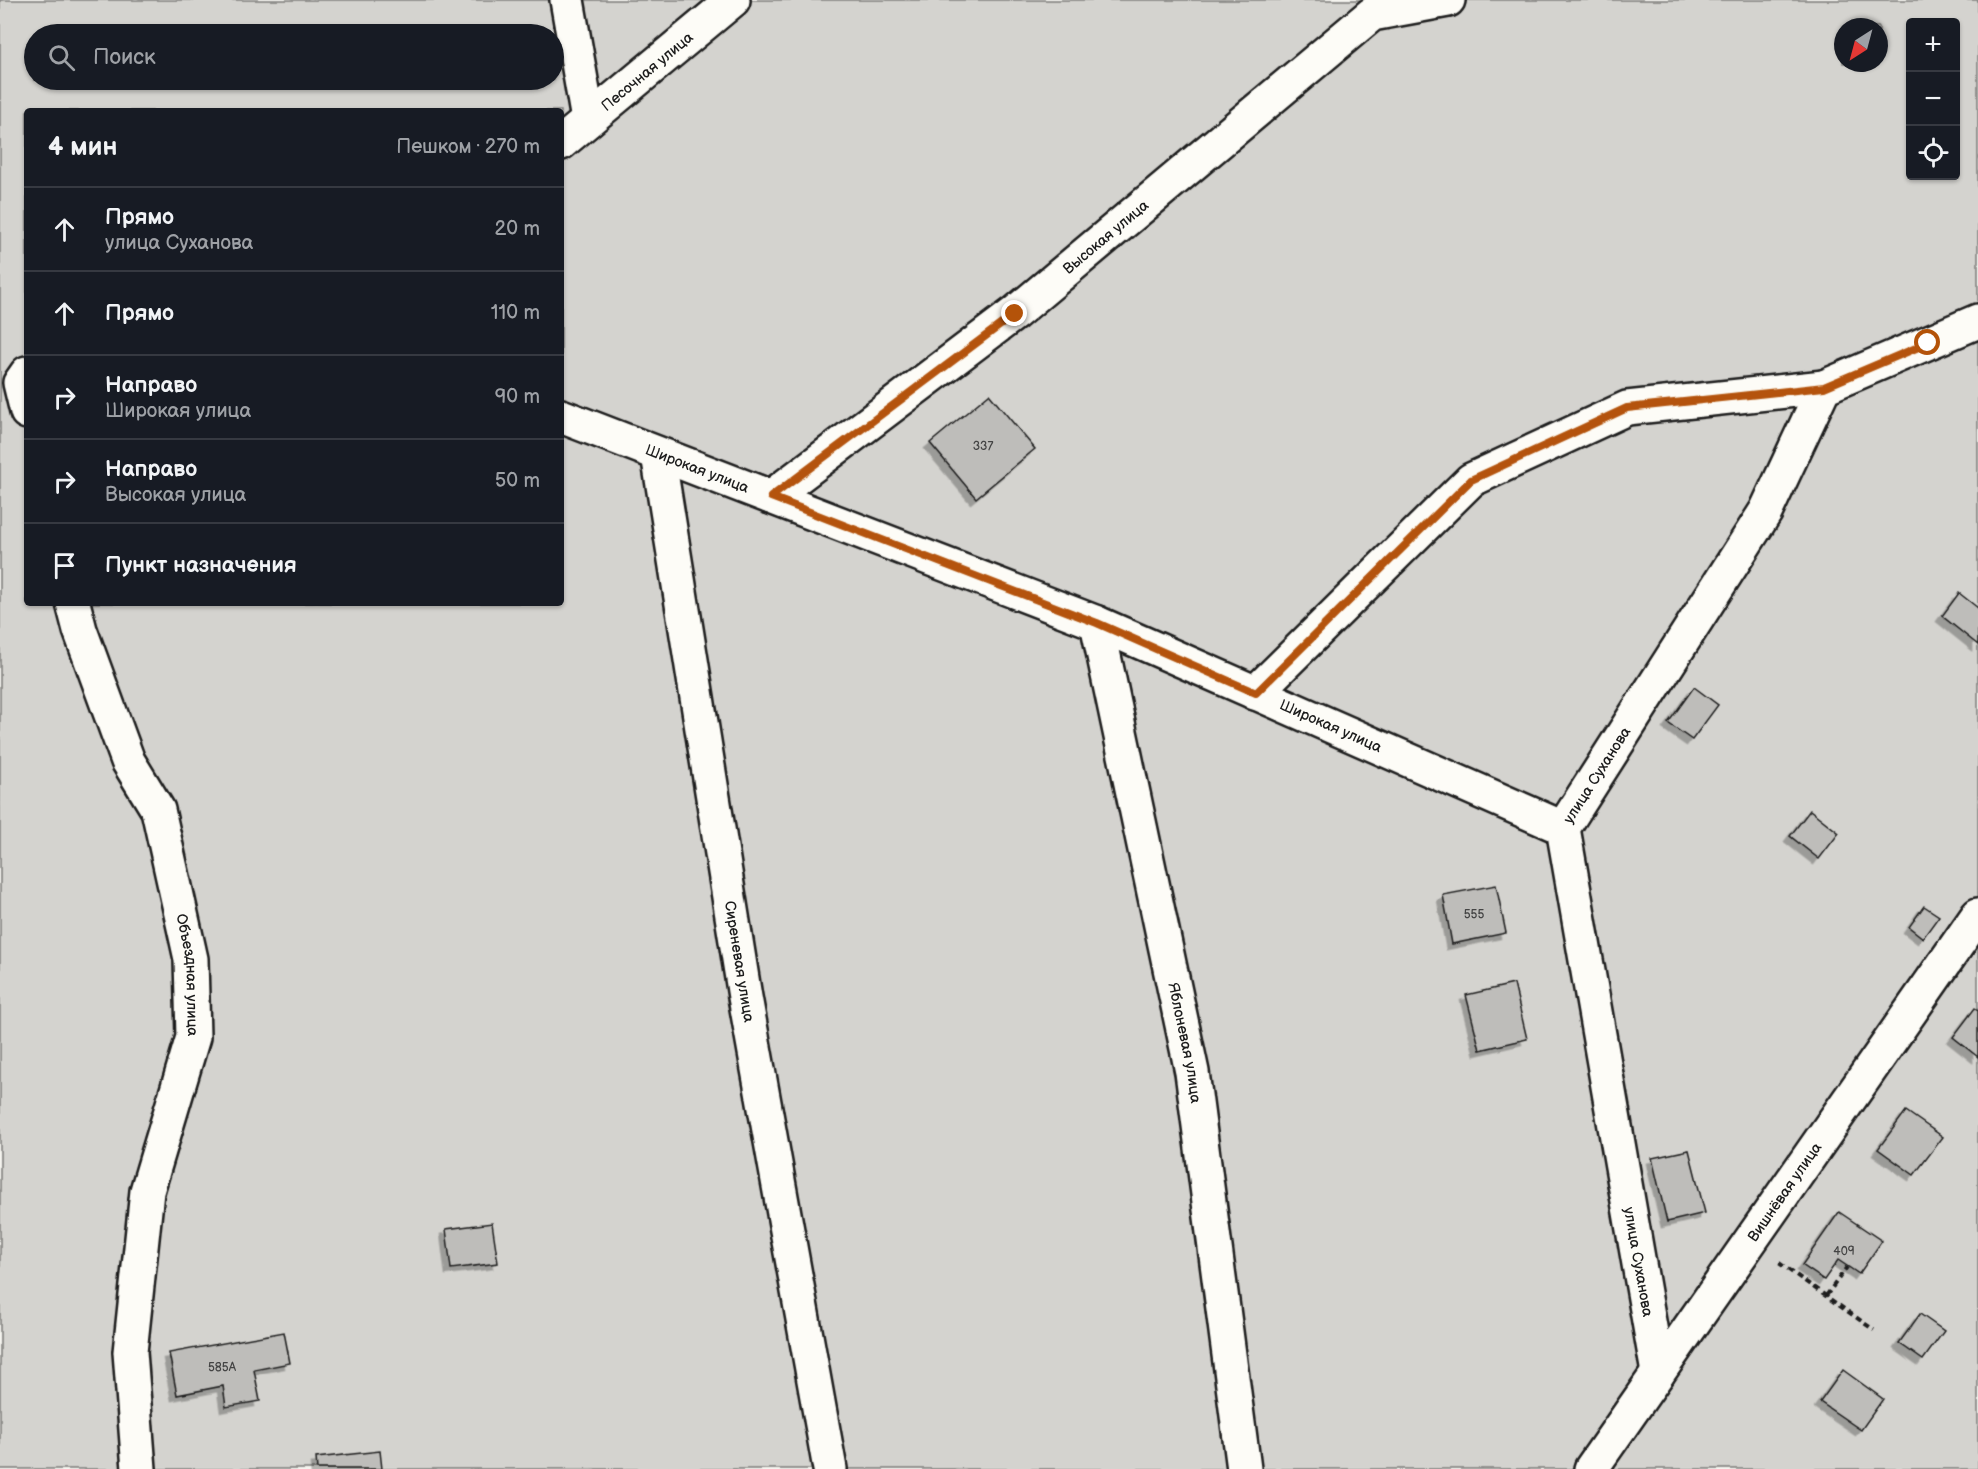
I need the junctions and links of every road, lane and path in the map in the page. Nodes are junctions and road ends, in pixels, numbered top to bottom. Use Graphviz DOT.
graph roads {
  1 [pos="567,0"];
  2 [pos="733,0"];
  3 [pos="1448,0"];
  4 [pos="588,120"];
  5 [pos="564,140"];
  6 [pos="1978,321"];
  7 [pos="24,377"];
  8 [pos="1824,387"];
  9 [pos="24,400"];
  10 [pos="564,417"];
  11 [pos="658,453"];
  12 [pos="771,497"];
  13 [pos="74,606"];
  14 [pos="1097,623"];
  15 [pos="1256,693"];
  16 [pos="1563,828"];
  17 [pos="1978,915"];
  18 [pos="1771,1258"];
  19 [pos="1847,1266"];
  20 [pos="1826,1296"];
  21 [pos="1874,1330"];
  22 [pos="1658,1373"];
  23 [pos="139,1469"];
  24 [pos="830,1469"];
  25 [pos="1244,1469"];
  26 [pos="1591,1469"];
  1 -- 4 [label="lane"];
  2 -- 4 [label="lane, Песочная улица"];
  3 -- 12 [label="lane, Высокая улица"];
  4 -- 5 [label="lane, Песочная улица"];
  6 -- 8 [label="lane"];
  7 -- 9 [label="lane"];
  8 -- 15 [label="lane"];
  8 -- 16 [label="lane, улица Суханова"];
  10 -- 11 [label="lane, Широкая улица"];
  11 -- 12 [label="lane, Широкая улица"];
  11 -- 24 [label="lane, Сиреневая улица"];
  12 -- 14 [label="lane, Широкая улица"];
  13 -- 23 [label="lane, Объездная улица"];
  14 -- 15 [label="lane, Широкая улица"];
  14 -- 25 [label="lane, Яблоневая улица"];
  15 -- 16 [label="lane, Широкая улица"];
  16 -- 22 [label="lane, улица Суханова"];
  17 -- 22 [label="lane, Вишнёвая улица"];
  18 -- 20 [label="path"];
  19 -- 20 [label="path"];
  20 -- 21 [label="path"];
  22 -- 26 [label="lane, Вишнёвая улица"];
}
